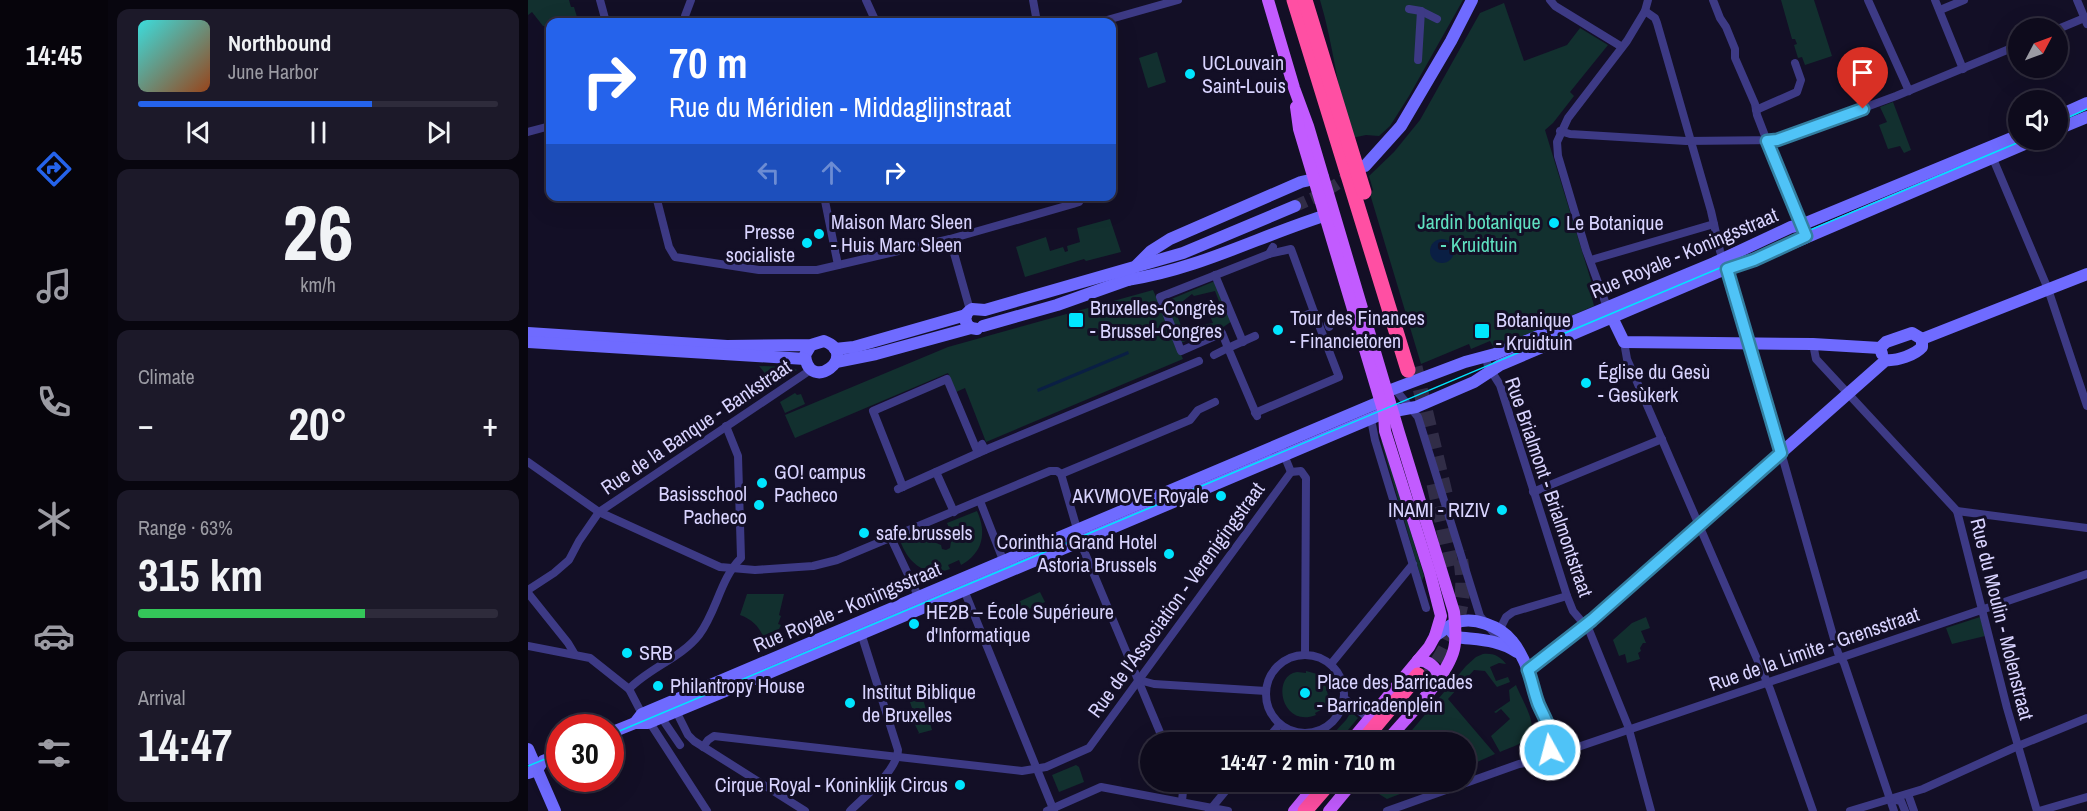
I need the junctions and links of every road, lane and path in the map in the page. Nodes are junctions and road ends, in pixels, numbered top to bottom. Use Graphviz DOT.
graph roads {
  1 [pos="600,0"];
  2 [pos="691,0"];
  3 [pos="866,0"];
  4 [pos="1033,0"];
  5 [pos="1178,0"];
  6 [pos="1268,0"];
  7 [pos="1294,0"];
  8 [pos="1305,0"];
  9 [pos="1316,0"];
  10 [pos="1550,0"];
  11 [pos="1648,0"];
  12 [pos="1713,0"];
  13 [pos="1868,0"];
  14 [pos="1935,0"];
  15 [pos="1964,0"];
  16 [pos="2077,0"];
  17 [pos="1473,1"];
  18 [pos="1409,9"];
  19 [pos="1940,10"];
  20 [pos="1421,11"];
  21 [pos="1645,11"];
  22 [pos="605,18"];
  23 [pos="686,18"];
  24 [pos="874,18"];
  25 [pos="1035,18"];
  26 [pos="1114,18"];
  27 [pos="1437,19"];
  28 [pos="2086,20"];
  29 [pos="2068,26"];
  30 [pos="1622,47"];
  31 [pos="2008,50"];
  32 [pos="1418,60"];
  33 [pos="1795,63"];
  34 [pos="1963,69"];
  35 [pos="1909,91"];
  36 [pos="2087,103"];
  37 [pos="1339,108"];
  38 [pos="1756,110"];
  39 [pos="2068,112"];
  40 [pos="2087,117"];
  41 [pos="2068,125"];
  42 [pos="546,127"];
  43 [pos="1560,131"];
  44 [pos="528,132"];
  45 [pos="1690,141"];
  46 [pos="1767,141"];
  47 [pos="2008,142"];
  48 [pos="2008,148"];
  49 [pos="1990,153"];
  50 [pos="1365,165"];
  51 [pos="1319,178"];
  52 [pos="657,201"];
  53 [pos="825,201"];
  54 [pos="1074,201"];
  55 [pos="1295,206"];
  56 [pos="1330,214"];
  57 [pos="1713,225"];
  58 [pos="1803,231"];
  59 [pos="950,239"];
  60 [pos="1182,253"];
  61 [pos="1591,260"];
  62 [pos="1725,264"];
  63 [pos="838,265"];
  64 [pos="1133,269"];
  65 [pos="2087,274"];
  66 [pos="1215,275"];
  67 [pos="1127,280"];
  68 [pos="2048,290"];
  69 [pos="972,312"];
  70 [pos="1314,312"];
  71 [pos="1609,313"];
  72 [pos="1298,318"];
  73 [pos="977,327"];
  74 [pos="528,333"];
  75 [pos="1255,336"];
  76 [pos="1922,339"];
  77 [pos="528,342"];
  78 [pos="1243,342"];
  79 [pos="1624,342"];
  80 [pos="1750,344"];
  81 [pos="1813,344"];
  82 [pos="811,345"];
  83 [pos="1228,348"];
  84 [pos="1880,348"];
  85 [pos="1214,354"];
  86 [pos="835,356"];
  87 [pos="1486,358"];
  88 [pos="1886,360"];
  89 [pos="1199,361"];
  90 [pos="809,364"];
  91 [pos="1491,370"];
  92 [pos="1388,393"];
  93 [pos="1848,395"];
  94 [pos="1215,402"];
  95 [pos="2087,406"];
  96 [pos="1411,408"];
  97 [pos="1389,412"];
  98 [pos="1372,422"];
  99 [pos="726,426"];
  100 [pos="1662,439"];
  101 [pos="982,449"];
  102 [pos="1282,451"];
  103 [pos="1781,453"];
  104 [pos="528,462"];
  105 [pos="936,472"];
  106 [pos="1291,472"];
  107 [pos="1061,474"];
  108 [pos="1533,492"];
  109 [pos="980,501"];
  110 [pos="1957,511"];
  111 [pos="599,512"];
  112 [pos="954,512"];
  113 [pos="1698,525"];
  114 [pos="2087,528"];
  115 [pos="1079,536"];
  116 [pos="891,538"];
  117 [pos="1413,564"];
  118 [pos="733,567"];
  119 [pos="1006,567"];
  120 [pos="2087,574"];
  121 [pos="963,585"];
  122 [pos="528,592"];
  123 [pos="1567,596"];
  124 [pos="921,602"];
  125 [pos="1426,609"];
  126 [pos="1983,610"];
  127 [pos="1441,616"];
  128 [pos="1486,624"];
  129 [pos="1585,625"];
  130 [pos="860,629"];
  131 [pos="1453,629"];
  132 [pos="1499,631"];
  133 [pos="1435,636"];
  134 [pos="1502,644"];
  135 [pos="528,646"];
  136 [pos="574,653"];
  137 [pos="1305,655"];
  138 [pos="1521,655"];
  139 [pos="1840,657"];
  140 [pos="1331,664"];
  141 [pos="1528,670"];
  142 [pos="1425,673"];
  143 [pos="1139,680"];
  144 [pos="1768,682"];
  145 [pos="629,689"];
  146 [pos="1266,691"];
  147 [pos="1344,698"];
  148 [pos="676,711"];
  149 [pos="2087,718"];
  150 [pos="1370,719"];
  151 [pos="643,720"];
  152 [pos="665,723"];
  153 [pos="1280,724"];
  154 [pos="624,727"];
  155 [pos="1549,729"];
  156 [pos="1628,730"];
  157 [pos="1160,732"];
  158 [pos="1273,732"];
  159 [pos="1296,732"];
  160 [pos="1316,732"];
  161 [pos="1359,732"];
  162 [pos="1371,732"];
  163 [pos="1381,732"];
  164 [pos="1392,732"];
  165 [pos="689,741"];
  166 [pos="1552,746"];
  167 [pos="2018,746"];
  168 [pos="703,747"];
  169 [pos="898,758"];
  170 [pos="533,763"];
  171 [pos="1519,764"];
  172 [pos="1037,770"];
  173 [pos="1183,792"];
  174 [pos="1224,792"];
  175 [pos="1313,792"];
  176 [pos="1321,792"];
  177 [pos="1328,792"];
  178 [pos="1345,792"];
  179 [pos="2087,797"];
  180 [pos="1182,801"];
  181 [pos="1898,801"];
  182 [pos="1210,809"];
  183 [pos="1051,810"];
  184 [pos="1305,810"];
  185 [pos="555,811"];
  186 [pos="707,811"];
  187 [pos="805,811"];
  188 [pos="850,811"];
  189 [pos="1228,811"];
  190 [pos="1329,811"];
  191 [pos="1387,811"];
  192 [pos="1651,811"];
  193 [pos="1813,811"];
  194 [pos="1850,811"];
  195 [pos="1905,811"];
  196 [pos="1914,811"];
  197 [pos="2038,811"];
  1 -- 22 [label="street"];
  2 -- 23 [label="street"];
  3 -- 24 [label="street"];
  4 -- 25 [label="street"];
  5 -- 26 [label="street"];
  6 -- 51 [label="main road"];
  7 -- 37 [label="highway"];
  8 -- 37 [label="highway"];
  9 -- 37 [label="highway"];
  10 -- 30 [label="street"];
  11 -- 21 [label="street"];
  12 -- 38 [label="street"];
  13 -- 35 [label="street"];
  14 -- 19 [label="street"];
  15 -- 19 [label="street"];
  16 -- 28 [label="street"];
  17 -- 50 [label="street"];
  18 -- 20 [label="street"];
  19 -- 34 [label="street"];
  20 -- 27 [label="street"];
  20 -- 32 [label="street"];
  21 -- 30 [label="street"];
  21 -- 45 [label="street"];
  28 -- 29 [label="street"];
  30 -- 43 [label="street"];
  31 -- 34 [label="street"];
  33 -- 38 [label="street"];
  34 -- 35 [label="street"];
  35 -- 46 [label="street"];
  36 -- 39 [label="street"];
  38 -- 46 [label="street"];
  40 -- 41 [label="street"];
  42 -- 44 [label="street"];
  43 -- 45 [label="street"];
  43 -- 61 [label="street"];
  45 -- 46 [label="street"];
  45 -- 57 [label="street"];
  46 -- 58 [label="street"];
  47 -- 49 [label="street, Rue Royale - Koningsstraat"];
  48 -- 49 [label="street, Rue Royale - Koningsstraat"];
  49 -- 58 [label="street, Rue Royale - Koningsstraat"];
  49 -- 68 [label="street"];
  51 -- 56 [label="main road"];
  51 -- 64 [label="street"];
  52 -- 63 [label="street"];
  53 -- 63 [label="street"];
  54 -- 59 [label="street"];
  55 -- 60 [label="street"];
  56 -- 67 [label="street"];
  56 -- 92 [label="main road"];
  57 -- 61 [label="street"];
  57 -- 62 [label="street"];
  58 -- 62 [label="street, Rue Royale - Koningsstraat"];
  59 -- 63 [label="street"];
  59 -- 69 [label="street"];
  60 -- 64 [label="street"];
  60 -- 67 [label="street"];
  61 -- 71 [label="street"];
  62 -- 71 [label="street, Rue Royale - Koningsstraat"];
  62 -- 80 [label="street"];
  64 -- 69 [label="street"];
  65 -- 68 [label="street"];
  66 -- 70 [label="street"];
  66 -- 78 [label="street"];
  66 -- 83 [label="street"];
  67 -- 73 [label="street"];
  68 -- 76 [label="street"];
  68 -- 95 [label="street"];
  69 -- 73 [label="street"];
  69 -- 73 [label="street"];
  69 -- 86 [label="street"];
  70 -- 72 [label="street"];
  70 -- 83 [label="street"];
  71 -- 79 [label="street"];
  71 -- 87 [label="street, Rue Royale - Koningsstraat"];
  71 -- 91 [label="street, Rue Royale - Koningsstraat"];
  73 -- 86 [label="street"];
  74 -- 82 [label="street"];
  75 -- 78 [label="street"];
  76 -- 84 [label="street"];
  76 -- 88 [label="street"];
  77 -- 90 [label="street"];
  78 -- 83 [label="street"];
  79 -- 80 [label="street"];
  79 -- 100 [label="street"];
  80 -- 81 [label="street"];
  80 -- 103 [label="street"];
  81 -- 84 [label="street"];
  81 -- 93 [label="street, Rue du Moulin - Molenstraat"];
  82 -- 86 [label="street"];
  82 -- 90 [label="street"];
  83 -- 85 [label="street"];
  84 -- 88 [label="street"];
  86 -- 90 [label="street"];
  87 -- 91 [label="street, Rue Brialmont - Brialmontstraat"];
  87 -- 92 [label="street, Rue Royale - Koningsstraat"];
  88 -- 93 [label="street"];
  89 -- 101 [label="street"];
  90 -- 99 [label="street, Rue de la Banque - Bankstraat"];
  91 -- 96 [label="street, Rue Royale - Koningsstraat"];
  91 -- 108 [label="street, Rue Brialmont - Brialmontstraat"];
  92 -- 96 [label="street"];
  92 -- 97 [label="main road"];
  92 -- 102 [label="street, Rue Royale - Koningsstraat"];
  93 -- 103 [label="street"];
  93 -- 110 [label="street, Rue du Moulin - Molenstraat"];
  94 -- 107 [label="street"];
  96 -- 97 [label="street, Rue Royale - Koningsstraat"];
  96 -- 128 [label="street"];
  97 -- 98 [label="street, Rue Royale - Koningsstraat"];
  97 -- 127 [label="main road"];
  97 -- 131 [label="main road"];
  98 -- 102 [label="street, Rue Royale - Koningsstraat"];
  98 -- 117 [label="street"];
  99 -- 111 [label="street, Rue de la Banque - Bankstraat"];
  99 -- 118 [label="street"];
  100 -- 108 [label="street"];
  100 -- 113 [label="street"];
  101 -- 105 [label="street"];
  101 -- 105 [label="street"];
  102 -- 106 [label="street"];
  102 -- 115 [label="street, Rue Royale - Koningsstraat"];
  103 -- 113 [label="street"];
  103 -- 139 [label="street"];
  104 -- 111 [label="street"];
  105 -- 112 [label="street"];
  106 -- 137 [label="street"];
  106 -- 143 [label="street, Rue de l'Association - Verenigingstraat"];
  107 -- 109 [label="street"];
  107 -- 115 [label="street"];
  108 -- 123 [label="street, Rue Brialmont - Brialmontstraat"];
  109 -- 112 [label="street"];
  109 -- 119 [label="street"];
  110 -- 114 [label="street"];
  110 -- 126 [label="street, Rue du Moulin - Molenstraat"];
  111 -- 118 [label="street"];
  111 -- 122 [label="street"];
  112 -- 116 [label="street"];
  113 -- 129 [label="street"];
  113 -- 144 [label="street"];
  115 -- 119 [label="street, Rue Royale - Koningsstraat"];
  115 -- 143 [label="street"];
  116 -- 118 [label="street"];
  116 -- 124 [label="street"];
  117 -- 125 [label="street"];
  117 -- 140 [label="street"];
  118 -- 145 [label="street"];
  119 -- 121 [label="street, Rue Royale - Koningsstraat"];
  120 -- 126 [label="street, Rue de la Limite - Grensstraat"];
  121 -- 124 [label="street, Rue Royale - Koningsstraat"];
  121 -- 172 [label="street"];
  122 -- 136 [label="street"];
  123 -- 129 [label="street, Rue Brialmont - Brialmontstraat"];
  123 -- 132 [label="street"];
  124 -- 130 [label="street, Rue Royale - Koningsstraat"];
  126 -- 139 [label="street, Rue de la Limite - Grensstraat"];
  126 -- 167 [label="street, Rue du Moulin - Molenstraat"];
  127 -- 131 [label="street"];
  127 -- 133 [label="main road"];
  128 -- 131 [label="street"];
  128 -- 132 [label="street"];
  128 -- 134 [label="street"];
  129 -- 141 [label="street"];
  129 -- 156 [label="street, Rue Brialmont - Brialmontstraat"];
  130 -- 148 [label="street, Rue Royale - Koningsstraat"];
  130 -- 151 [label="street, Rue Royale - Koningsstraat"];
  130 -- 169 [label="street"];
  131 -- 133 [label="street"];
  131 -- 134 [label="street"];
  131 -- 142 [label="main road"];
  132 -- 138 [label="street"];
  133 -- 142 [label="main road"];
  134 -- 138 [label="street"];
  135 -- 136 [label="street"];
  136 -- 145 [label="street"];
  137 -- 140 [label="street"];
  137 -- 146 [label="street"];
  138 -- 141 [label="street"];
  139 -- 144 [label="street, Rue de la Limite - Grensstraat"];
  139 -- 181 [label="street"];
  140 -- 147 [label="street"];
  141 -- 155 [label="street"];
  142 -- 150 [label="main road"];
  142 -- 162 [label="highway"];
  142 -- 163 [label="highway"];
  142 -- 164 [label="main road"];
  143 -- 146 [label="street"];
  143 -- 157 [label="street"];
  143 -- 172 [label="street, Rue de l'Association - Verenigingstraat"];
  144 -- 156 [label="street, Rue de la Limite - Grensstraat"];
  144 -- 193 [label="street"];
  145 -- 151 [label="street"];
  146 -- 153 [label="street"];
  147 -- 150 [label="street"];
  147 -- 160 [label="street"];
  148 -- 151 [label="street, Rue Royale - Koningsstraat"];
  148 -- 165 [label="street"];
  149 -- 167 [label="street"];
  150 -- 161 [label="main road"];
  151 -- 154 [label="street, Rue Royale - Koningsstraat"];
  151 -- 186 [label="street"];
  152 -- 165 [label="street"];
  153 -- 158 [label="street"];
  153 -- 159 [label="street"];
  155 -- 166 [label="street"];
  155 -- 171 [label="street"];
  156 -- 166 [label="street, Rue de la Limite - Grensstraat"];
  156 -- 192 [label="street, Rue Brialmont - Brialmontstraat"];
  165 -- 168 [label="street"];
  166 -- 171 [label="street"];
  167 -- 181 [label="street"];
  167 -- 197 [label="street, Rue du Moulin - Molenstraat"];
  168 -- 169 [label="street"];
  168 -- 187 [label="street"];
  169 -- 172 [label="street"];
  169 -- 188 [label="street"];
  170 -- 185 [label="street"];
  171 -- 191 [label="street"];
  172 -- 183 [label="street"];
  173 -- 180 [label="street"];
  174 -- 182 [label="street"];
  175 -- 184 [label="main road"];
  176 -- 184 [label="highway"];
  177 -- 184 [label="highway"];
  178 -- 190 [label="main road"];
  179 -- 197 [label="street"];
  180 -- 182 [label="street"];
  180 -- 183 [label="street"];
  181 -- 194 [label="street"];
  181 -- 195 [label="street"];
  181 -- 196 [label="street"];
  182 -- 189 [label="street"];
}
